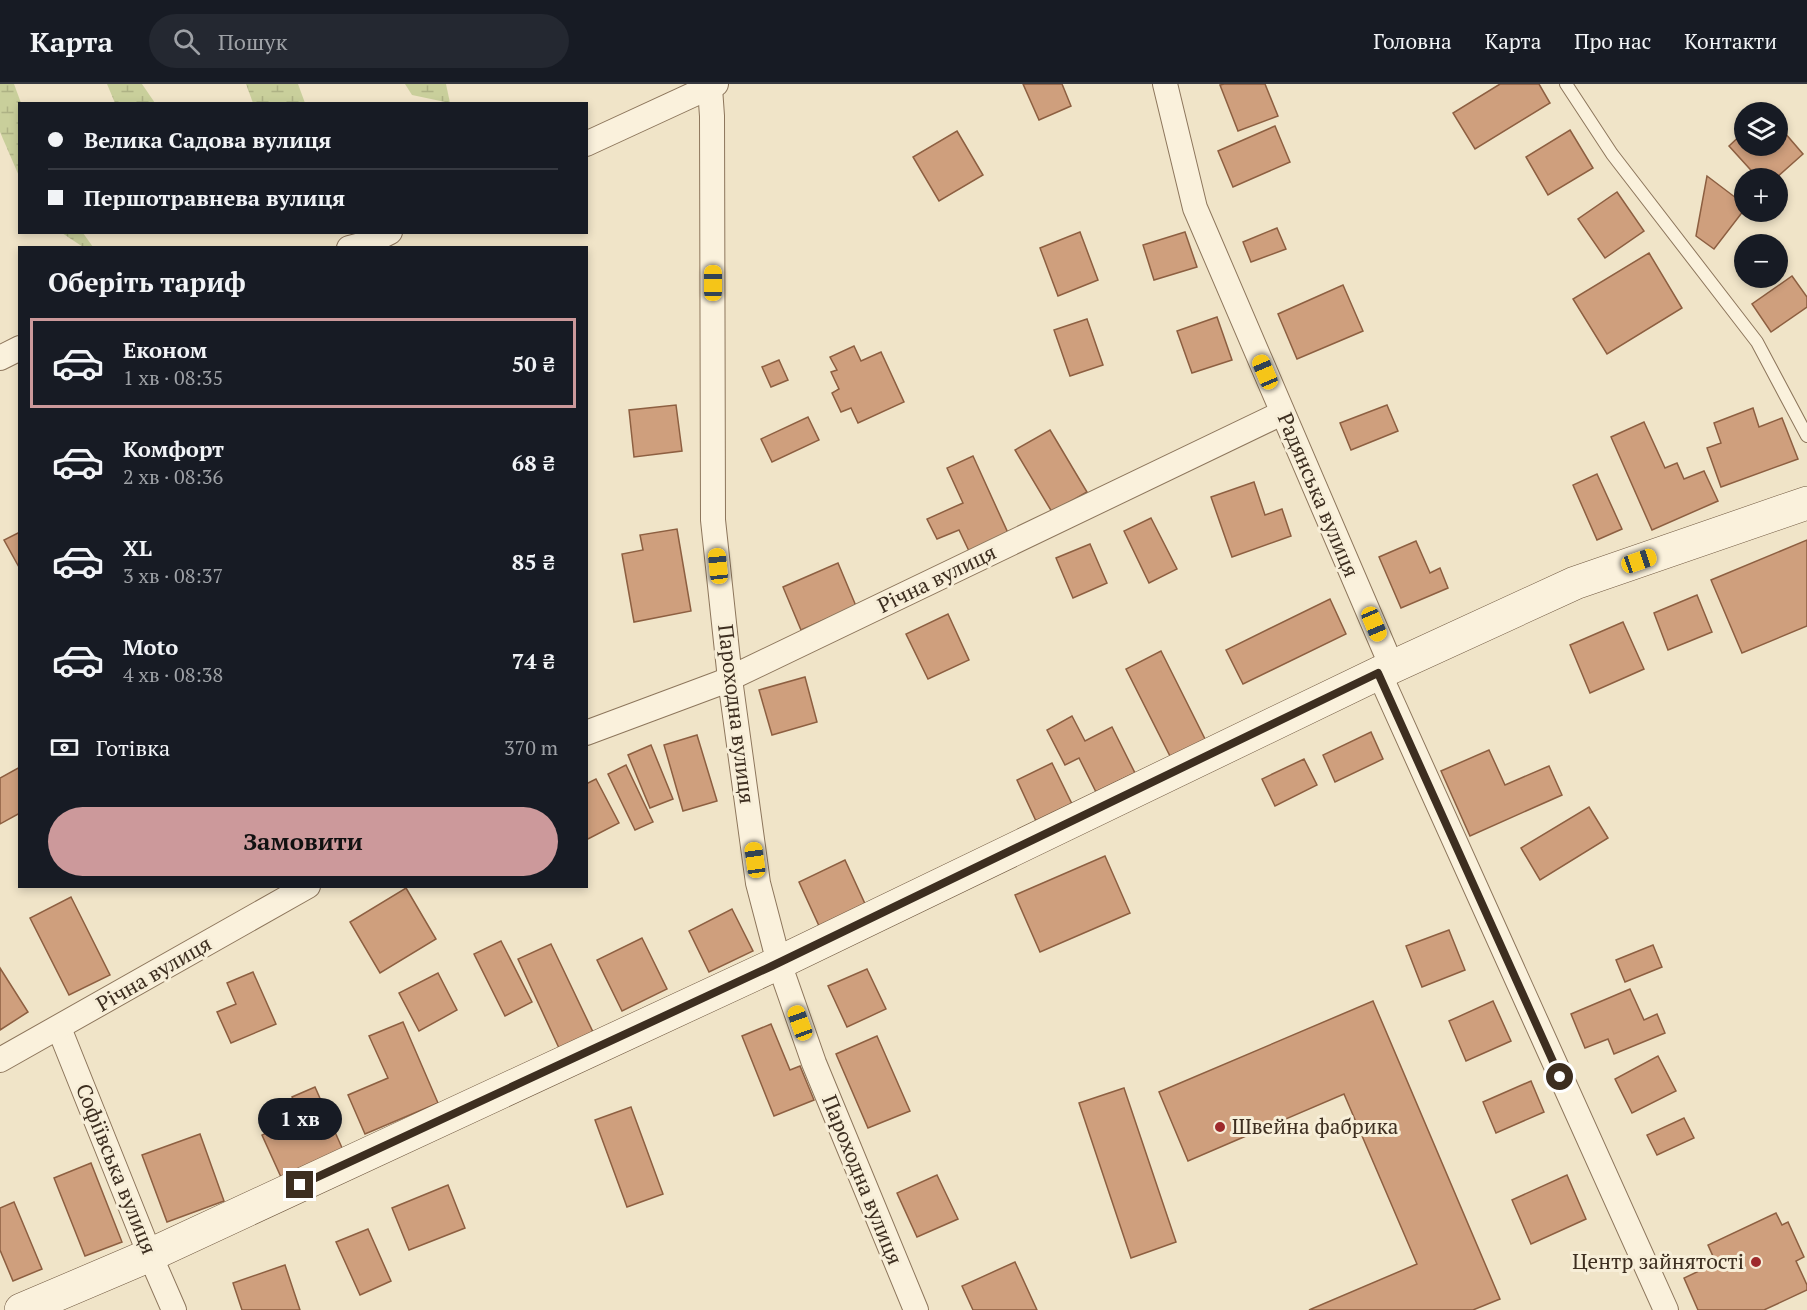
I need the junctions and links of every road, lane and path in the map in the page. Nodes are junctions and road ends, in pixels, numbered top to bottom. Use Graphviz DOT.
graph roads {
  1 [pos="1165,84"];
  2 [pos="1566,84"];
  3 [pos="713,86"];
  4 [pos="588,143"];
  5 [pos="386,234"];
  6 [pos="356,246"];
  7 [pos="18,349"];
  8 [pos="0,358"];
  9 [pos="1282,413"];
  10 [pos="1807,436"];
  11 [pos="1807,503"];
  12 [pos="1385,670"];
  13 [pos="730,679"];
  14 [pos="588,733"];
  15 [pos="304,888"];
  16 [pos="778,963"];
  17 [pos="59,1028"];
  18 [pos="0,1060"];
  19 [pos="150,1255"];
  20 [pos="21,1310"];
  21 [pos="174,1310"];
  22 [pos="916,1310"];
  23 [pos="1666,1310"];
  1 -- 9 [label="street, Радянська вулиця"];
  2 -- 10 [label="lane"];
  3 -- 4 [label="street"];
  3 -- 13 [label="street, Пароходна вулиця"];
  5 -- 6 [label="street"];
  7 -- 8 [label="street"];
  9 -- 12 [label="street, Радянська вулиця"];
  9 -- 13 [label="street, Річна вулиця"];
  11 -- 12 [label="street"];
  12 -- 16 [label="street"];
  12 -- 23 [label="street, Радянська вулиця"];
  13 -- 14 [label="street, Річна вулиця"];
  13 -- 16 [label="street, Пароходна вулиця"];
  15 -- 17 [label="street, Річна вулиця"];
  16 -- 19 [label="street"];
  16 -- 22 [label="street, Пароходна вулиця"];
  17 -- 18 [label="street, Річна вулиця"];
  17 -- 19 [label="street, Софіївська вулиця"];
  19 -- 20 [label="street"];
  19 -- 21 [label="street, Софіївська вулиця"];
}
